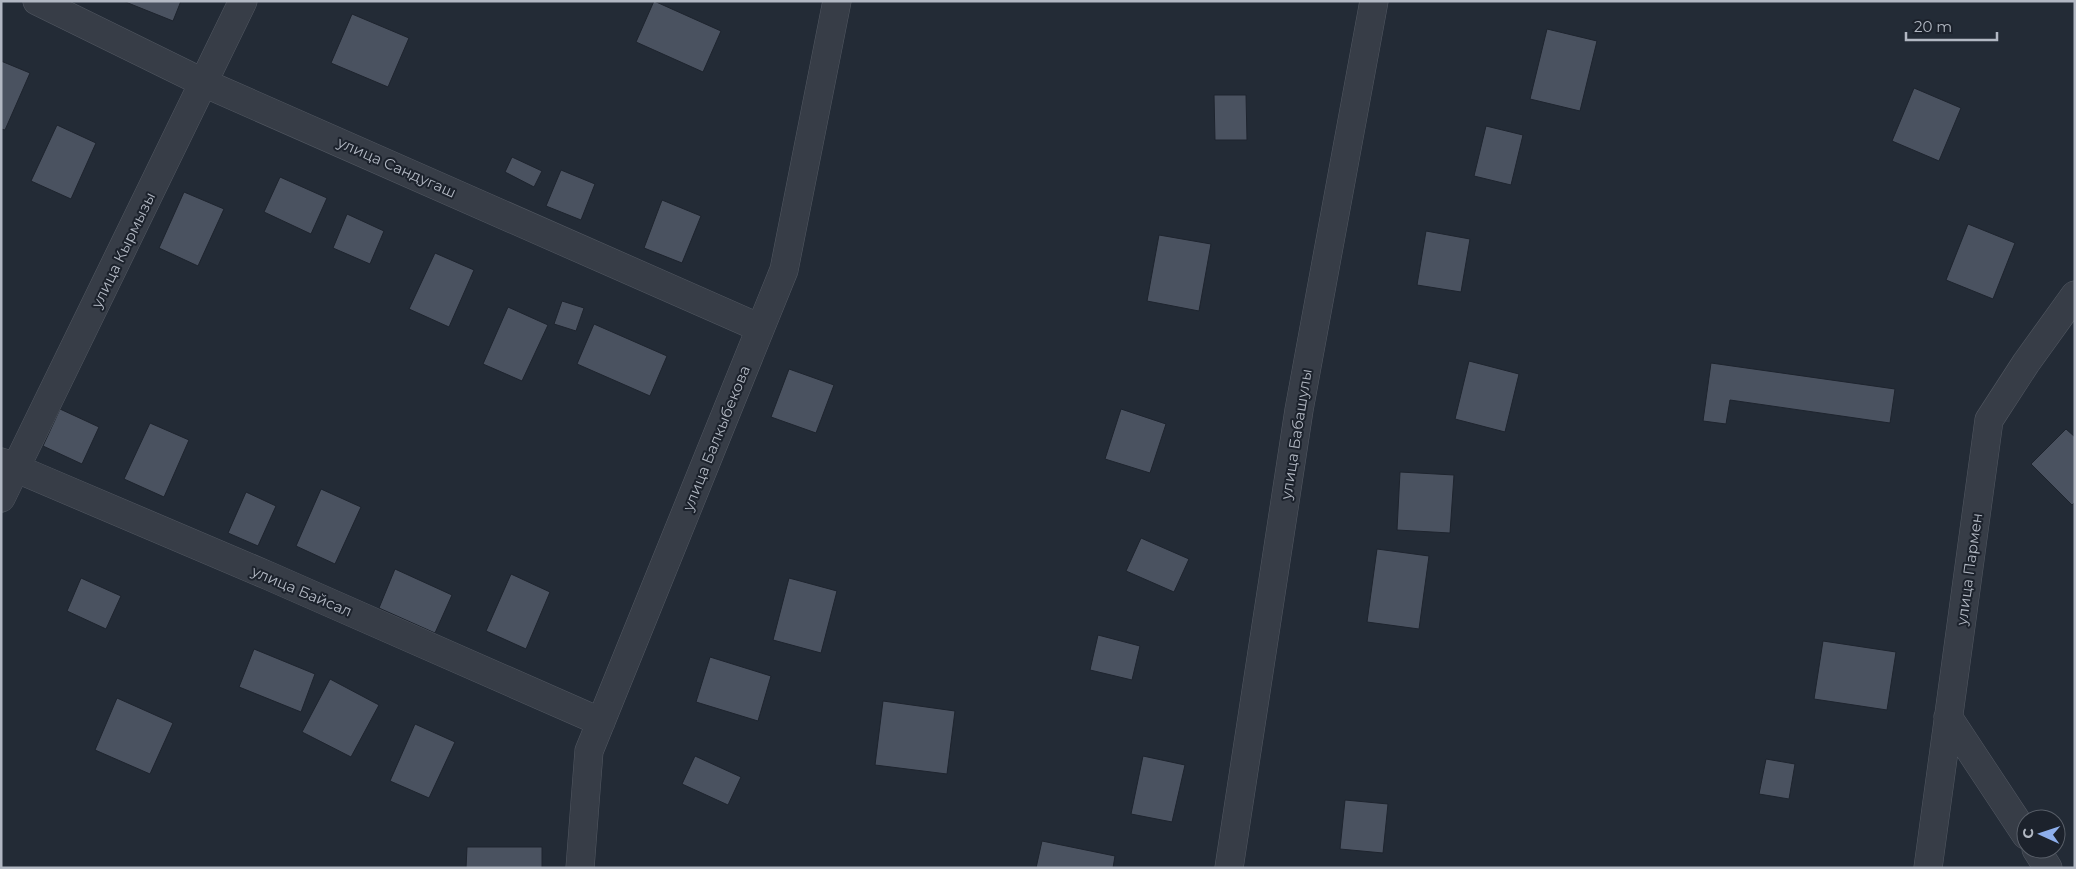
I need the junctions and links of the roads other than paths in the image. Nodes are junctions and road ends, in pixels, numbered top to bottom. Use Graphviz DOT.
graph roads {
  1 [pos="37,1"];
  2 [pos="243,1"];
  3 [pos="837,1"];
  4 [pos="1374,1"];
  5 [pos="204,83"];
  6 [pos="2075,295"];
  7 [pos="760,328"];
  8 [pos="8,466"];
  9 [pos="1,498"];
  10 [pos="1948,717"];
  11 [pos="601,722"];
  12 [pos="2016,820"];
  13 [pos="580,868"];
  14 [pos="1228,868"];
  15 [pos="1928,868"];
  1 -- 5 [label="street, улица Сандугаш"];
  2 -- 5 [label="street, улица Кырмызы"];
  3 -- 7 [label="street, улица Балкыбекова"];
  4 -- 14 [label="street, улица Бабашулы"];
  5 -- 7 [label="street, улица Сандугаш"];
  5 -- 8 [label="street, улица Кырмызы"];
  6 -- 10 [label="street, улица Пармен"];
  7 -- 11 [label="street, улица Балкыбекова"];
  8 -- 9 [label="street, улица Кырмызы"];
  8 -- 11 [label="street, улица Байсал"];
  10 -- 12 [label="street"];
  10 -- 15 [label="street, улица Пармен"];
  11 -- 13 [label="street, улица Балкыбекова"];
}
